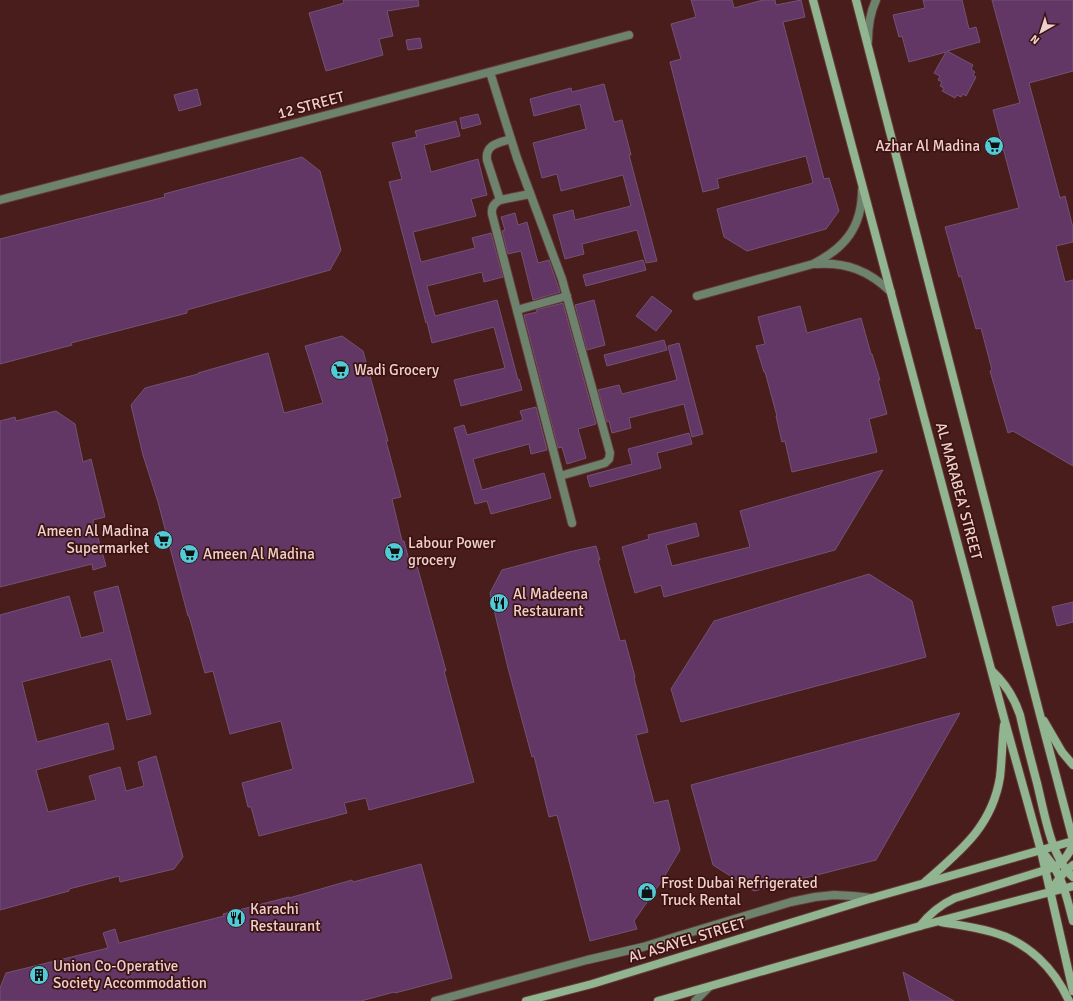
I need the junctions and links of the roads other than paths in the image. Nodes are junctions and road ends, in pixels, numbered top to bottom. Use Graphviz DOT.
graph roads {
  1 [pos="813,0"];
  2 [pos="856,0"];
  3 [pos="876,0"];
  4 [pos="628,35"];
  5 [pos="868,44"];
  6 [pos="490,72"];
  7 [pos="511,139"];
  8 [pos="862,185"];
  9 [pos="530,194"];
  10 [pos="0,199"];
  11 [pos="500,200"];
  12 [pos="813,264"];
  13 [pos="891,292"];
  14 [pos="567,296"];
  15 [pos="697,296"];
  16 [pos="517,310"];
  17 [pos="560,476"];
  18 [pos="572,523"];
  19 [pos="992,671"];
  20 [pos="1038,712"];
  21 [pos="1004,718"];
  22 [pos="1073,766"];
  23 [pos="1073,841"];
  24 [pos="1054,847"];
  25 [pos="1041,851"];
  26 [pos="1058,865"];
  27 [pos="1073,865"];
  28 [pos="1045,870"];
  29 [pos="1066,870"];
  30 [pos="1060,877"];
  31 [pos="1073,877"];
  32 [pos="923,883"];
  33 [pos="1073,886"];
  34 [pos="1064,888"];
  35 [pos="1051,892"];
  36 [pos="872,898"];
  37 [pos="1073,921"];
  38 [pos="936,922"];
  39 [pos="920,926"];
  40 [pos="709,987"];
  41 [pos="1073,991"];
  42 [pos="435,1001"];
  43 [pos="526,1001"];
  44 [pos="658,1001"];
  45 [pos="695,1001"];
  46 [pos="1069,1001"];
  1 -- 8 [label="main road, AL MARABEA' STREET"];
  2 -- 5 [label="main road, AL MARABEA' STREET"];
  3 -- 5 [label="street"];
  4 -- 6 [label="street, 12 STREET"];
  5 -- 20 [label="main road, AL MARABEA' STREET"];
  6 -- 7 [label="street"];
  6 -- 10 [label="street, 12 STREET"];
  7 -- 9 [label="street"];
  7 -- 11 [label="street"];
  8 -- 12 [label="street"];
  8 -- 13 [label="main road, AL MARABEA' STREET"];
  9 -- 11 [label="street"];
  9 -- 14 [label="street"];
  11 -- 16 [label="street"];
  12 -- 13 [label="street"];
  12 -- 15 [label="street"];
  13 -- 19 [label="main road, AL MARABEA' STREET"];
  14 -- 16 [label="street"];
  14 -- 17 [label="street"];
  16 -- 17 [label="street"];
  17 -- 18 [label="street"];
  19 -- 21 [label="main road, AL MARABEA' STREET"];
  19 -- 24 [label="main road"];
  20 -- 22 [label="main road"];
  20 -- 23 [label="main road, AL MARABEA' STREET"];
  21 -- 25 [label="main road, AL MARABEA' STREET"];
  21 -- 32 [label="main road"];
  23 -- 24 [label="main road, AL ASAYEL STREET"];
  23 -- 26 [label="main road"];
  24 -- 25 [label="main road, AL ASAYEL STREET"];
  24 -- 26 [label="main road"];
  25 -- 26 [label="main road"];
  25 -- 28 [label="main road, AL MARABEA' STREET"];
  25 -- 32 [label="main road, AL ASAYEL STREET"];
  26 -- 28 [label="main road"];
  26 -- 29 [label="main road"];
  26 -- 30 [label="main road"];
  27 -- 29 [label="main road"];
  28 -- 35 [label="main road, AL MARABEA' STREET"];
  28 -- 39 [label="main road"];
  29 -- 30 [label="main road"];
  29 -- 31 [label="main road"];
  30 -- 34 [label="main road"];
  30 -- 35 [label="main road"];
  32 -- 36 [label="main road, AL ASAYEL STREET"];
  33 -- 34 [label="main road"];
  34 -- 35 [label="main road"];
  34 -- 37 [label="main road"];
  35 -- 38 [label="main road"];
  35 -- 41 [label="main road, AL MARABEA' STREET"];
  36 -- 42 [label="street"];
  36 -- 43 [label="main road, AL ASAYEL STREET"];
  38 -- 39 [label="main road"];
  38 -- 46 [label="main road"];
  39 -- 40 [label="main road"];
  40 -- 44 [label="main road"];
  40 -- 45 [label="street"];
}
